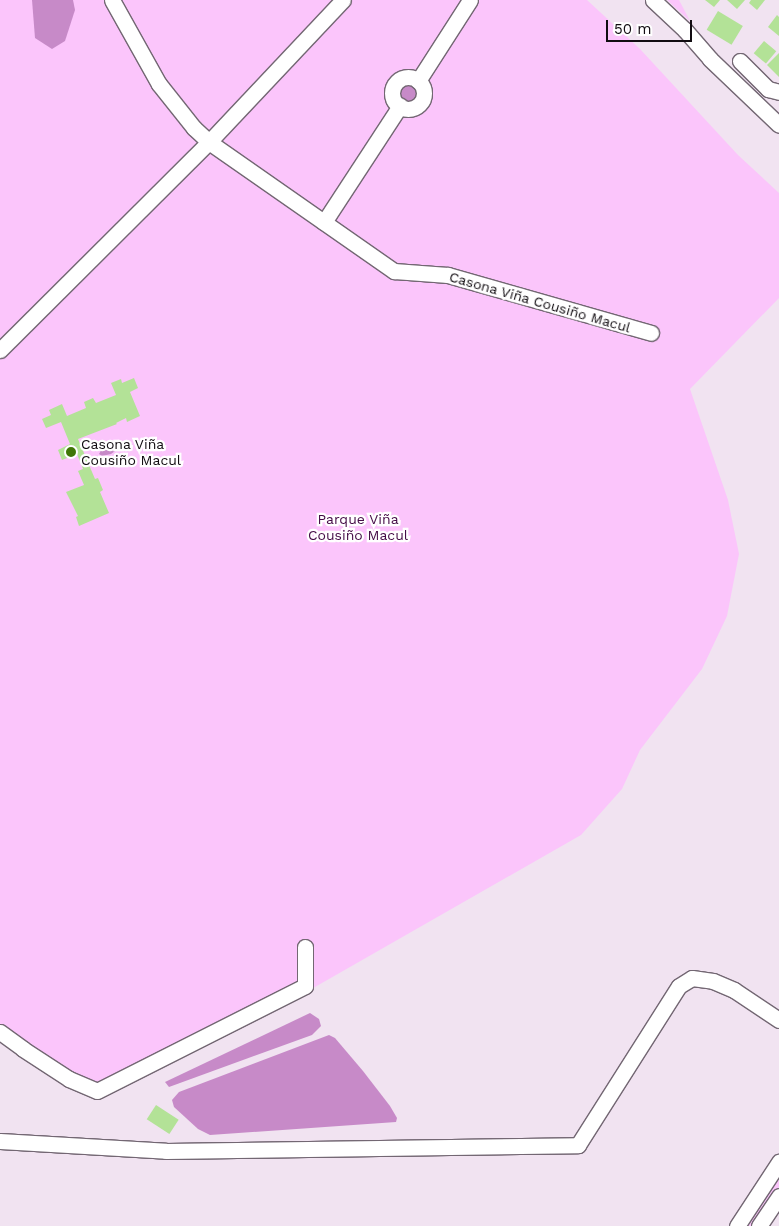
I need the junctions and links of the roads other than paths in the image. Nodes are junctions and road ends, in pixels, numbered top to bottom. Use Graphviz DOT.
graph roads {
  1 [pos="112,0"];
  2 [pos="343,0"];
  3 [pos="470,0"];
  4 [pos="653,0"];
  5 [pos="668,0"];
  6 [pos="685,30"];
  7 [pos="740,61"];
  8 [pos="418,80"];
  9 [pos="779,92"];
  10 [pos="400,106"];
  11 [pos="779,125"];
  12 [pos="209,142"];
  13 [pos="324,222"];
  14 [pos="651,333"];
  15 [pos="0,350"];
  16 [pos="305,947"];
  17 [pos="779,1020"];
  18 [pos="0,1032"];
  19 [pos="0,1141"];
  20 [pos="779,1162"];
  21 [pos="779,1196"];
  22 [pos="737,1226"];
  23 [pos="759,1226"];
  1 -- 12 [label="street, Casona Viña Cousiño Macul"];
  2 -- 12 [label="street"];
  3 -- 8 [label="street"];
  4 -- 6 [label="street"];
  5 -- 6 [label="street"];
  6 -- 11 [label="street"];
  7 -- 9 [label="street"];
  8 -- 10 [label="street"];
  8 -- 10 [label="street"];
  10 -- 13 [label="street"];
  12 -- 13 [label="street, Casona Viña Cousiño Macul"];
  12 -- 15 [label="street"];
  13 -- 14 [label="street, Casona Viña Cousiño Macul"];
  16 -- 18 [label="street"];
  17 -- 19 [label="street"];
  20 -- 22 [label="street"];
  21 -- 23 [label="street"];
}
